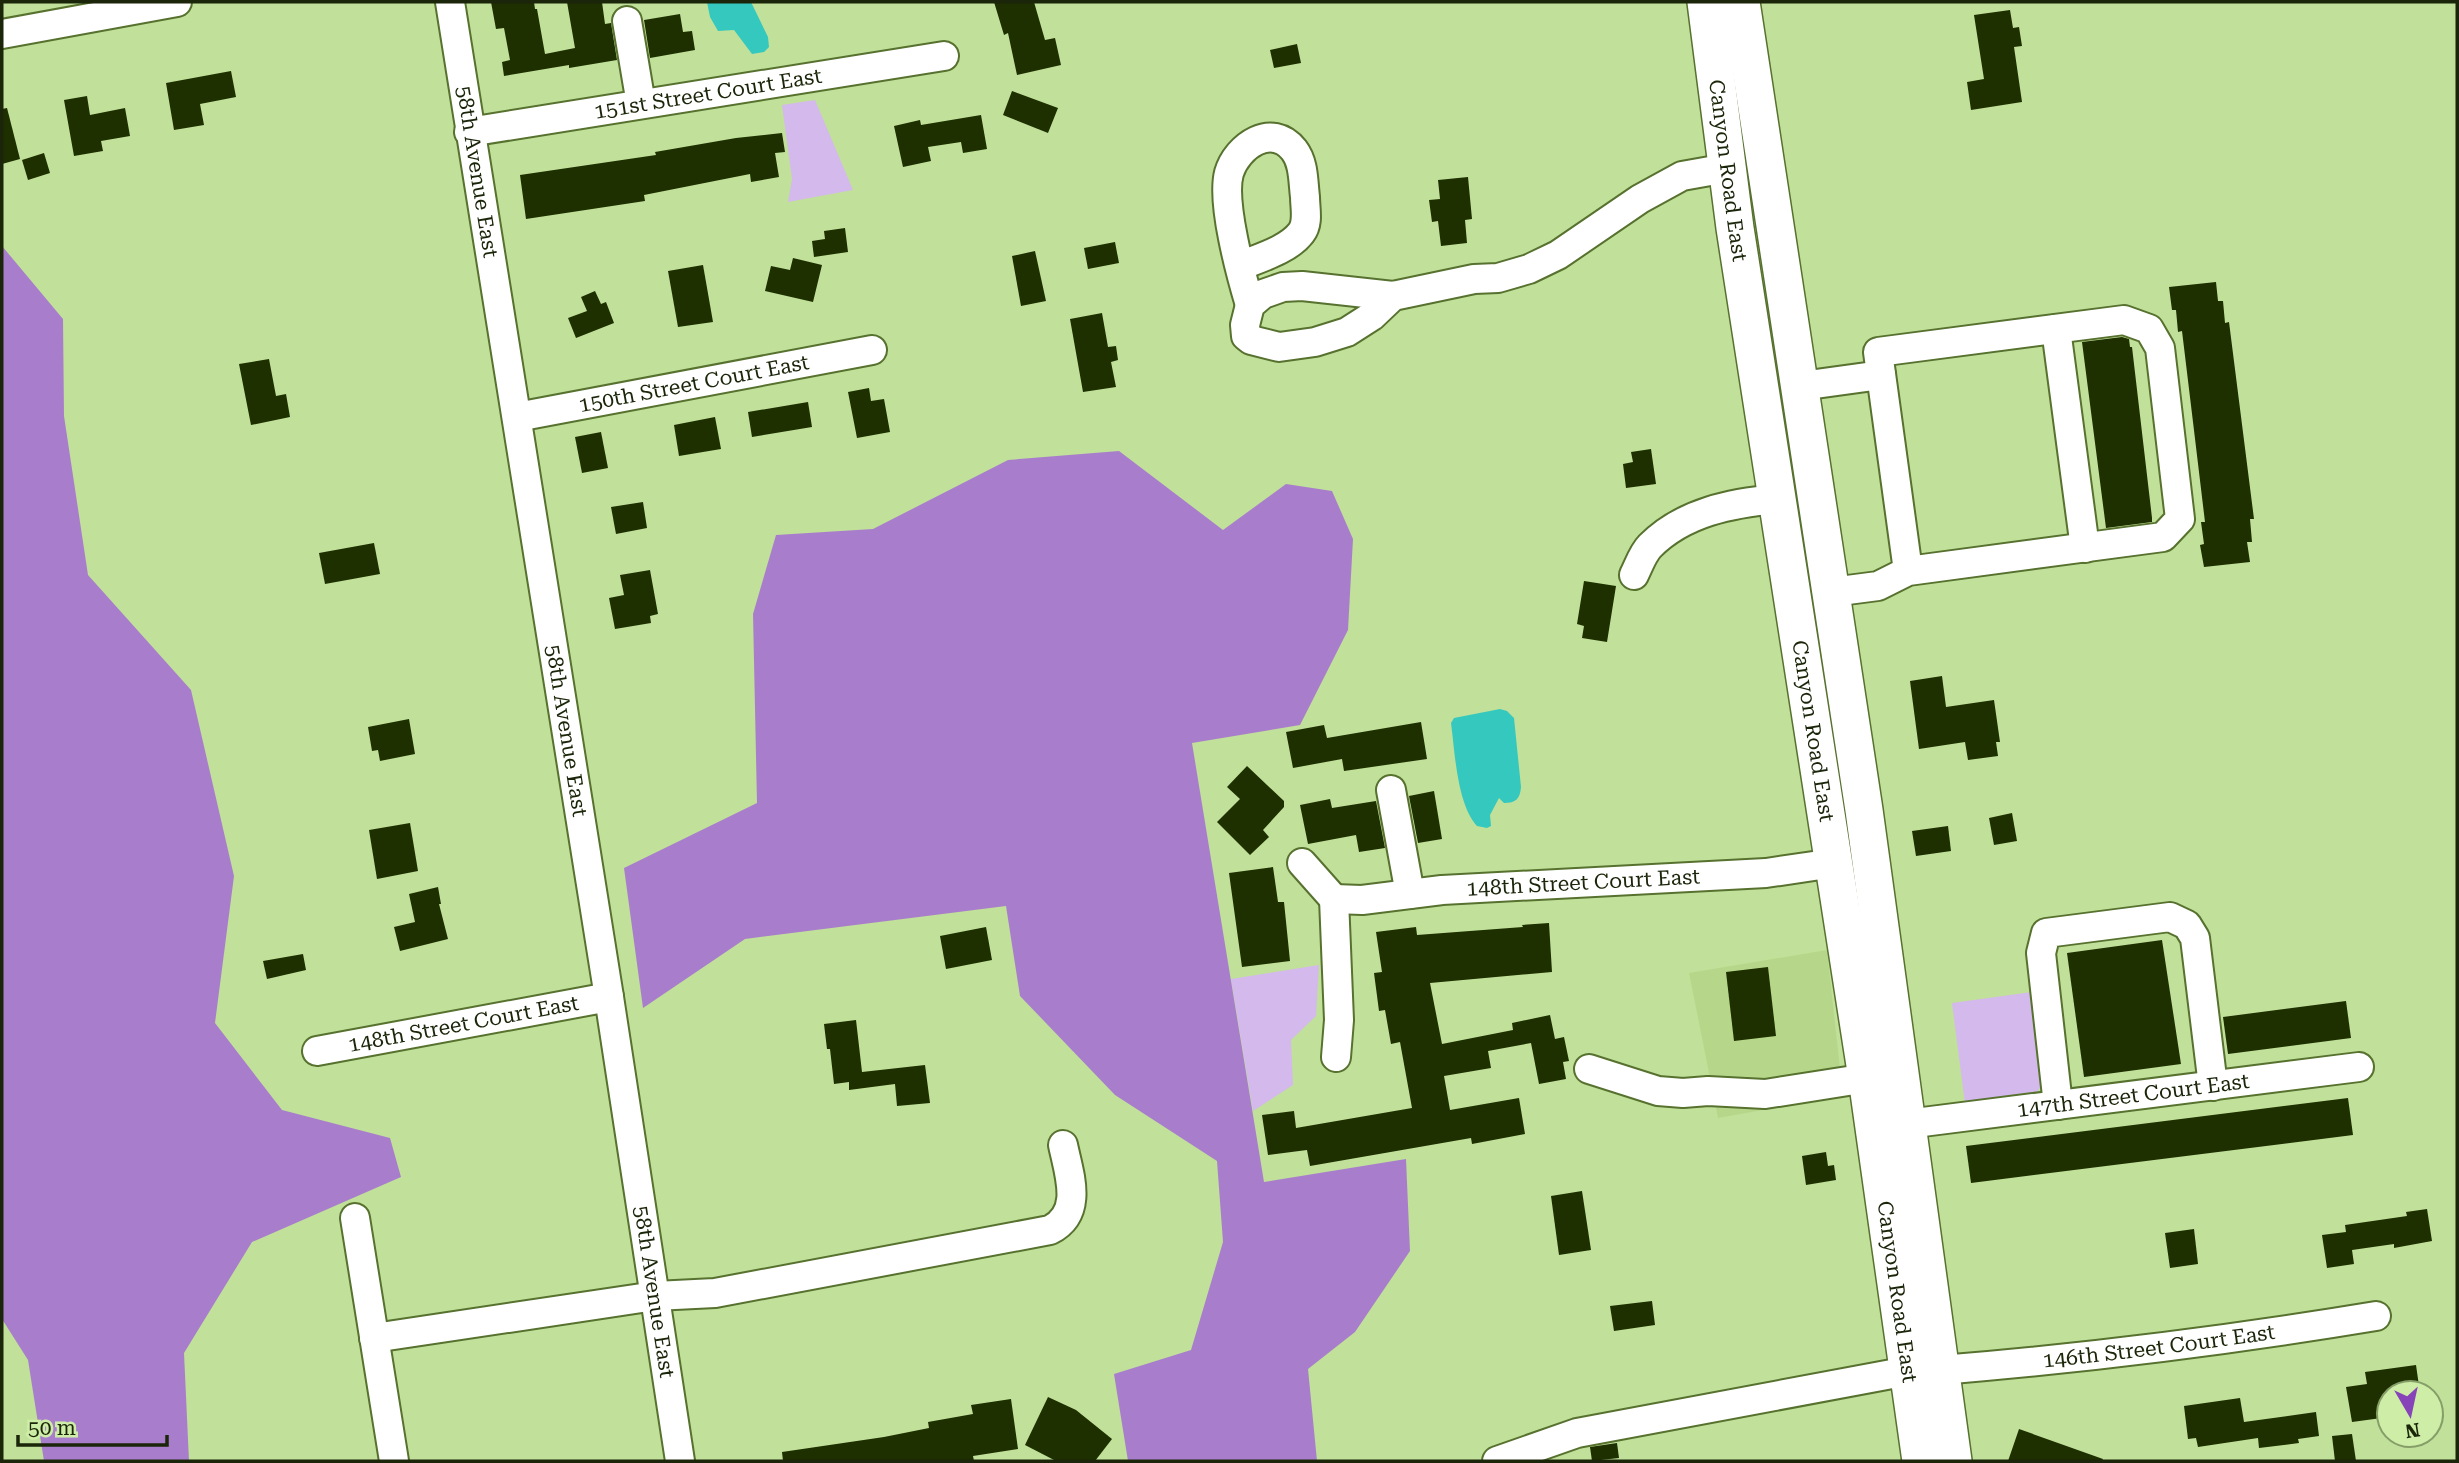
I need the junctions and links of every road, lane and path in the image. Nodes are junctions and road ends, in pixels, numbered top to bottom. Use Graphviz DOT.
graph roads {
  1 [pos="177,2"];
  2 [pos="450,2"];
  3 [pos="1706,2"];
  4 [pos="1741,2"];
  5 [pos="627,21"];
  6 [pos="2,34"];
  7 [pos="944,56"];
  8 [pos="641,104"];
  9 [pos="470,132"];
  10 [pos="1727,168"];
  11 [pos="1240,266"];
  12 [pos="1393,296"];
  13 [pos="1250,305"];
  14 [pos="2056,329"];
  15 [pos="872,350"];
  16 [pos="1881,375"];
  17 [pos="1801,386"];
  18 [pos="517,417"];
  19 [pos="1777,499"];
  20 [pos="2085,548"];
  21 [pos="1908,571"];
  22 [pos="1634,575"];
  23 [pos="1832,592"];
  24 [pos="1805,678"];
  25 [pos="1391,790"];
  26 [pos="1864,810"];
  27 [pos="1302,863"];
  28 [pos="1834,863"];
  29 [pos="1410,894"];
  30 [pos="1334,899"];
  31 [pos="610,997"];
  32 [pos="317,1051"];
  33 [pos="1336,1057"];
  34 [pos="2359,1067"];
  35 [pos="1590,1069"];
  36 [pos="1867,1077"];
  37 [pos="2213,1086"];
  38 [pos="2058,1105"];
  39 [pos="1907,1124"];
  40 [pos="1063,1145"];
  41 [pos="355,1217"];
  42 [pos="655,1296"];
  43 [pos="2376,1316"];
  44 [pos="374,1338"];
  45 [pos="1925,1371"];
  46 [pos="394,1461"];
  47 [pos="680,1461"];
  48 [pos="1497,1461"];
  49 [pos="1921,1461"];
  50 [pos="1953,1461"];
  1 -- 6 [label="street"];
  2 -- 9 [label="street, 58th Avenue East"];
  3 -- 10 [label="main road, Canyon Road East"];
  4 -- 17 [label="main road, Canyon Road East"];
  5 -- 8 [label="street"];
  7 -- 8 [label="street, 151st Street Court East"];
  8 -- 9 [label="street, 151st Street Court East"];
  9 -- 18 [label="street, 58th Avenue East"];
  10 -- 12 [label="street"];
  10 -- 19 [label="main road, Canyon Road East"];
  11 -- 13 [label="street"];
  12 -- 13 [label="street"];
  12 -- 13 [label="street"];
  14 -- 16 [label="street"];
  14 -- 20 [label="street"];
  14 -- 20 [label="street"];
  15 -- 18 [label="street, 150th Street Court East"];
  16 -- 17 [label="street"];
  16 -- 21 [label="street"];
  17 -- 23 [label="main road, Canyon Road East"];
  18 -- 31 [label="street, 58th Avenue East"];
  19 -- 22 [label="street"];
  19 -- 24 [label="main road, Canyon Road East"];
  20 -- 21 [label="street"];
  21 -- 23 [label="street"];
  23 -- 26 [label="main road, Canyon Road East"];
  24 -- 26 [label="main road"];
  24 -- 28 [label="main road, Canyon Road East"];
  25 -- 29 [label="street"];
  26 -- 39 [label="main road, Canyon Road East"];
  27 -- 30 [label="street"];
  28 -- 29 [label="street, 148th Street Court East"];
  28 -- 36 [label="main road, Canyon Road East"];
  29 -- 30 [label="street, 148th Street Court East"];
  30 -- 33 [label="street"];
  31 -- 32 [label="street, 148th Street Court East"];
  31 -- 42 [label="street, 58th Avenue East"];
  34 -- 37 [label="street, 147th Street Court East"];
  35 -- 36 [label="street"];
  36 -- 45 [label="main road, Canyon Road East"];
  37 -- 38 [label="street, 147th Street Court East"];
  37 -- 38 [label="street"];
  38 -- 39 [label="street, 147th Street Court East"];
  39 -- 45 [label="main road, Canyon Road East"];
  40 -- 42 [label="street"];
  41 -- 44 [label="street"];
  42 -- 44 [label="street"];
  42 -- 47 [label="street, 58th Avenue East"];
  43 -- 45 [label="street, 146th Street Court East"];
  44 -- 46 [label="street"];
  45 -- 48 [label="street, 146th Street Court East"];
  45 -- 49 [label="main road, Canyon Road East"];
  45 -- 50 [label="main road, Canyon Road East"];
}
